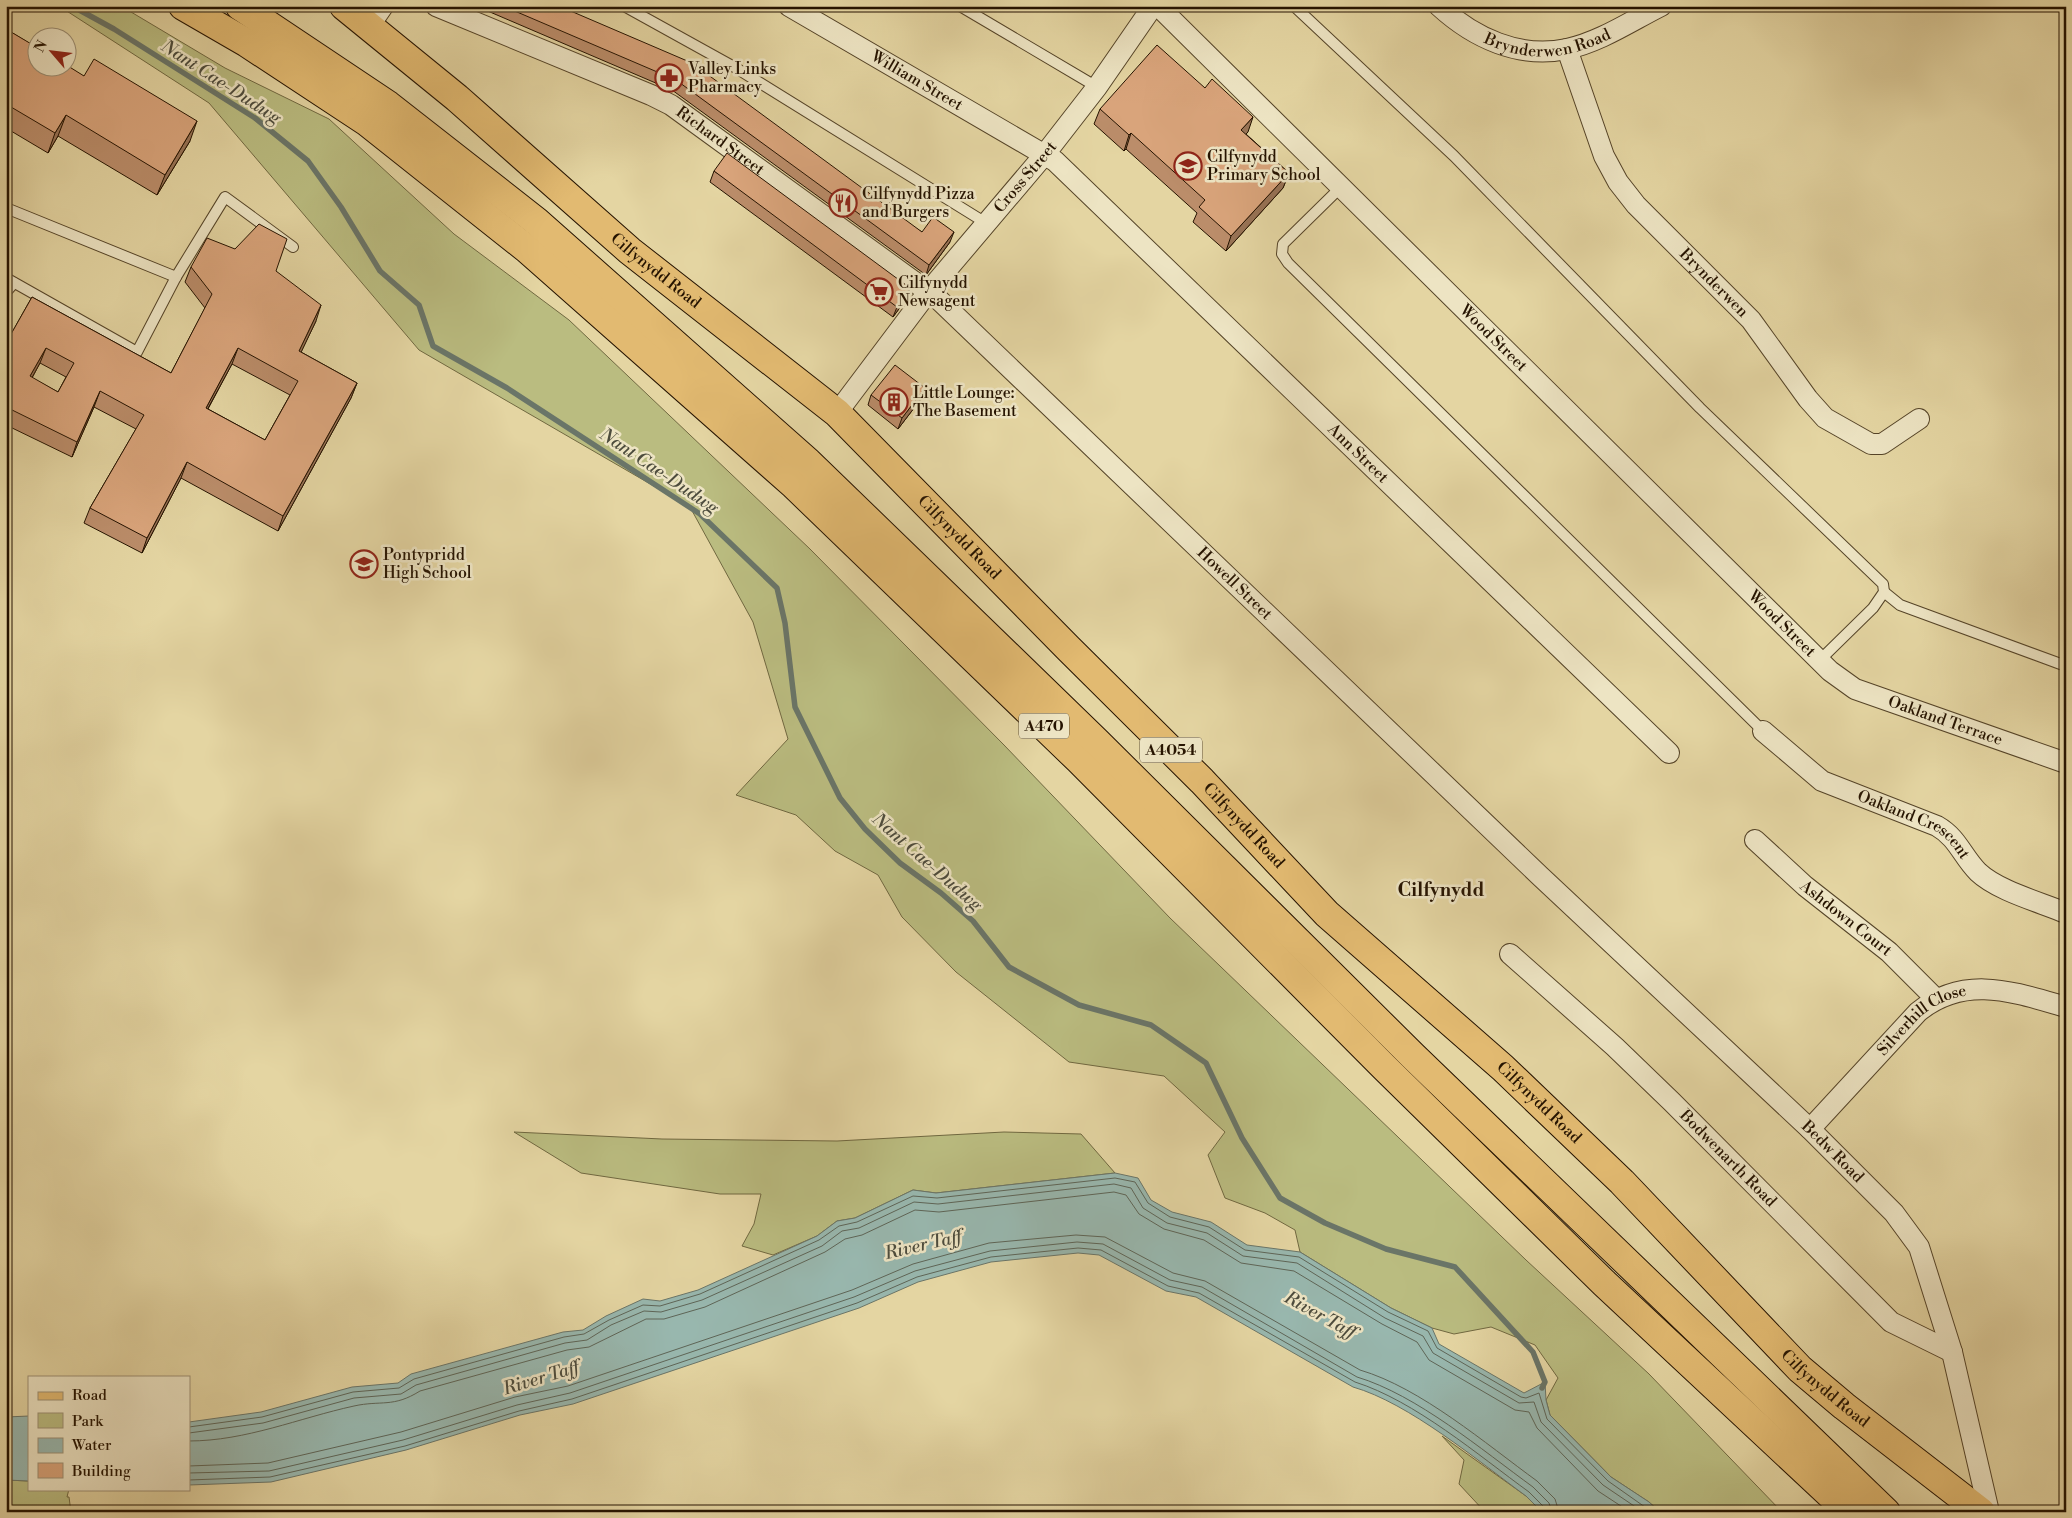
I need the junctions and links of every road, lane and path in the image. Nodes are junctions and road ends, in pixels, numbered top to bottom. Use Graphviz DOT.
graph roads {
  1 [pos="184,6"];
  2 [pos="240,6"];
  3 [pos="344,6"];
  4 [pos="436,6"];
  5 [pos="624,6"];
  6 [pos="789,6"];
  7 [pos="960,6"];
  8 [pos="1152,6"];
  9 [pos="1158,6"];
  10 [pos="1294,6"];
  11 [pos="1439,6"];
  12 [pos="1661,6"];
  13 [pos="376,16"];
  14 [pos="1567,49"];
  15 [pos="1097,86"];
  16 [pos="1045,154"];
  17 [pos="1341,187"];
  18 [pos="6,208"];
  19 [pos="986,223"];
  20 [pos="293,247"];
  21 [pos="176,277"];
  22 [pos="10,281"];
  23 [pos="6,292"];
  24 [pos="928,292"];
  25 [pos="837,413"];
  26 [pos="1919,419"];
  27 [pos="1884,592"];
  28 [pos="1825,666"];
  29 [pos="2066,666"];
  30 [pos="1763,731"];
  31 [pos="1669,754"];
  32 [pos="2066,763"];
  33 [pos="1755,840"];
  34 [pos="1540,876"];
  35 [pos="2066,913"];
  36 [pos="1510,954"];
  37 [pos="1935,998"];
  38 [pos="2066,1007"];
  39 [pos="1810,1129"];
  40 [pos="1952,1352"];
  41 [pos="1848,1512"];
  42 [pos="1886,1512"];
  43 [pos="1981,1512"];
  44 [pos="1988,1512"];
  1 -- 41 [label="main road, A470"];
  2 -- 42 [label="main road, A470"];
  3 -- 13 [label="main road, Cilfynydd Road / A4054"];
  4 -- 24 [label="street, Richard Street"];
  5 -- 19 [label="lane"];
  6 -- 16 [label="street, William Street"];
  7 -- 15 [label="lane"];
  8 -- 15 [label="street, Cross Street"];
  9 -- 17 [label="street, Wood Street"];
  10 -- 27 [label="lane"];
  11 -- 14 [label="street, Brynderwen Road"];
  12 -- 14 [label="street, Brynderwen Road"];
  13 -- 25 [label="main road, Cilfynydd Road / A4054"];
  14 -- 26 [label="street, Brynderwen"];
  15 -- 16 [label="street, Cross Street"];
  16 -- 19 [label="street, Cross Street"];
  16 -- 31 [label="street, Ann Street"];
  17 -- 28 [label="street, Wood Street"];
  17 -- 30 [label="lane"];
  18 -- 21 [label="lane"];
  19 -- 24 [label="street, Cross Street"];
  20 -- 21 [label="lane"];
  21 -- 22 [label="lane"];
  22 -- 23 [label="lane"];
  24 -- 25 [label="street, Cross Street"];
  24 -- 34 [label="street, Howell Street"];
  25 -- 43 [label="main road, Cilfynydd Road / A4054"];
  27 -- 28 [label="lane"];
  27 -- 29 [label="lane"];
  28 -- 32 [label="street, Oakland Terrace"];
  30 -- 35 [label="street, Oakland Crescent"];
  33 -- 37 [label="street, Ashdown Court"];
  34 -- 39 [label="street, Bedw Road"];
  36 -- 40 [label="street, Bodwenarth Road"];
  37 -- 38 [label="street, Silverhill Close"];
  37 -- 39 [label="street, Silverhill Close"];
  39 -- 40 [label="street, Bedw Road"];
  40 -- 44 [label="street, Bedw Road"];
}
